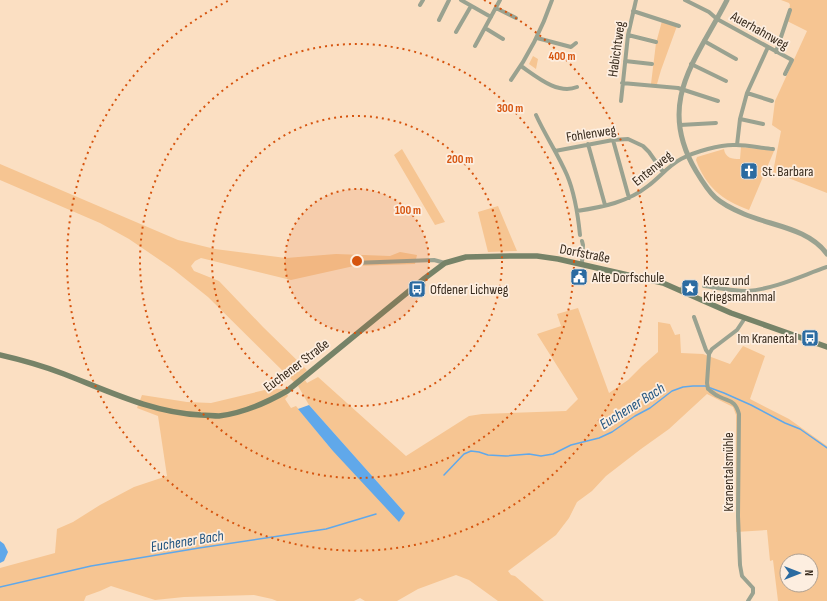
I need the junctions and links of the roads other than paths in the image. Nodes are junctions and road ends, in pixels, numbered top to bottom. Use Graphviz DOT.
graph roads {
  1 [pos="423,0"];
  2 [pos="450,0"];
  3 [pos="461,0"];
  4 [pos="500,0"];
  5 [pos="552,0"];
  6 [pos="636,0"];
  7 [pos="685,0"];
  8 [pos="727,0"];
  9 [pos="420,5"];
  10 [pos="471,6"];
  11 [pos="496,8"];
  12 [pos="790,10"];
  13 [pos="633,11"];
  14 [pos="491,17"];
  15 [pos="516,18"];
  16 [pos="718,19"];
  17 [pos="439,20"];
  18 [pos="679,26"];
  19 [pos="485,28"];
  20 [pos="456,32"];
  21 [pos="628,35"];
  22 [pos="537,38"];
  23 [pos="503,39"];
  24 [pos="704,41"];
  25 [pos="656,42"];
  26 [pos="576,43"];
  27 [pos="475,46"];
  28 [pos="768,47"];
  29 [pos="776,52"];
  30 [pos="736,59"];
  31 [pos="625,60"];
  32 [pos="652,64"];
  33 [pos="691,64"];
  34 [pos="521,66"];
  35 [pos="785,74"];
  36 [pos="511,80"];
  37 [pos="726,81"];
  38 [pos="622,83"];
  39 [pos="577,87"];
  40 [pos="682,90"];
  41 [pos="747,93"];
  42 [pos="621,101"];
  43 [pos="718,101"];
  44 [pos="772,101"];
  45 [pos="536,115"];
  46 [pos="740,119"];
  47 [pos="716,123"];
  48 [pos="763,124"];
  49 [pos="680,125"];
  50 [pos="613,140"];
  51 [pos="588,144"];
  52 [pos="737,145"];
  53 [pos="773,149"];
  54 [pos="556,151"];
  55 [pos="688,155"];
  56 [pos="663,172"];
  57 [pos="629,198"];
  58 [pos="605,205"];
  59 [pos="577,210"];
  60 [pos="580,235"];
  61 [pos="582,241"];
  62 [pos="827,254"];
  63 [pos="353,263"];
  64 [pos="445,263"];
  65 [pos="582,263"];
  66 [pos="827,267"];
  67 [pos="425,278"];
  68 [pos="697,285"];
  69 [pos="704,286"];
  70 [pos="681,290"];
  71 [pos="694,317"];
  72 [pos="745,318"];
  73 [pos="827,347"];
  74 [pos="709,354"];
  75 [pos="0,355"];
  76 [pos="748,601"];
  1 -- 9 [label="street"];
  2 -- 17 [label="street"];
  3 -- 10 [label="street"];
  4 -- 11 [label="street"];
  5 -- 22 [label="street"];
  6 -- 13 [label="street, Habichtweg"];
  7 -- 16 [label="street, Auerhahnweg"];
  8 -- 16 [label="street"];
  10 -- 14 [label="street"];
  10 -- 20 [label="street"];
  11 -- 14 [label="street"];
  11 -- 15 [label="street"];
  12 -- 29 [label="street"];
  13 -- 18 [label="street"];
  13 -- 21 [label="street, Habichtweg"];
  14 -- 19 [label="street"];
  16 -- 24 [label="street"];
  16 -- 28 [label="street, Auerhahnweg"];
  19 -- 23 [label="street"];
  19 -- 27 [label="street"];
  21 -- 25 [label="street"];
  21 -- 31 [label="street, Habichtweg"];
  22 -- 26 [label="street"];
  22 -- 34 [label="street"];
  24 -- 30 [label="street"];
  24 -- 33 [label="street"];
  28 -- 29 [label="street, Auerhahnweg"];
  28 -- 41 [label="street"];
  29 -- 35 [label="street, Auerhahnweg"];
  31 -- 32 [label="street"];
  31 -- 38 [label="street, Habichtweg"];
  33 -- 37 [label="street"];
  33 -- 40 [label="street"];
  34 -- 36 [label="street"];
  34 -- 39 [label="street"];
  38 -- 40 [label="street"];
  38 -- 42 [label="street, Habichtweg"];
  40 -- 43 [label="street"];
  40 -- 49 [label="street"];
  41 -- 44 [label="street"];
  41 -- 46 [label="street"];
  45 -- 54 [label="street"];
  46 -- 48 [label="street"];
  46 -- 52 [label="street"];
  47 -- 49 [label="street"];
  49 -- 55 [label="street"];
  50 -- 51 [label="street, Fohlenweg"];
  50 -- 56 [label="street, Fohlenweg"];
  50 -- 57 [label="street, Entenweg"];
  51 -- 54 [label="street, Fohlenweg"];
  51 -- 58 [label="street"];
  52 -- 53 [label="street, Entenweg"];
  52 -- 55 [label="street, Entenweg"];
  54 -- 59 [label="street"];
  55 -- 56 [label="street, Entenweg"];
  55 -- 62 [label="street"];
  56 -- 57 [label="street, Entenweg"];
  57 -- 58 [label="street, Entenweg"];
  58 -- 59 [label="street, Entenweg"];
  59 -- 60 [label="street"];
  61 -- 65 [label="street"];
  63 -- 64 [label="street, Dorfstraße"];
  64 -- 65 [label="main road, Dorfstraße"];
  64 -- 67 [label="main road, Dorfstraße"];
  65 -- 70 [label="main road, Dorfstraße"];
  66 -- 69 [label="street"];
  67 -- 75 [label="main road, Euchener Straße"];
  68 -- 70 [label="street"];
  70 -- 72 [label="main road, Dorfstraße"];
  71 -- 74 [label="street, Kranentalsmühle"];
  72 -- 73 [label="main road, Dorfstraße"];
  72 -- 74 [label="street"];
  74 -- 76 [label="street, Kranentalsmühle"];
}
